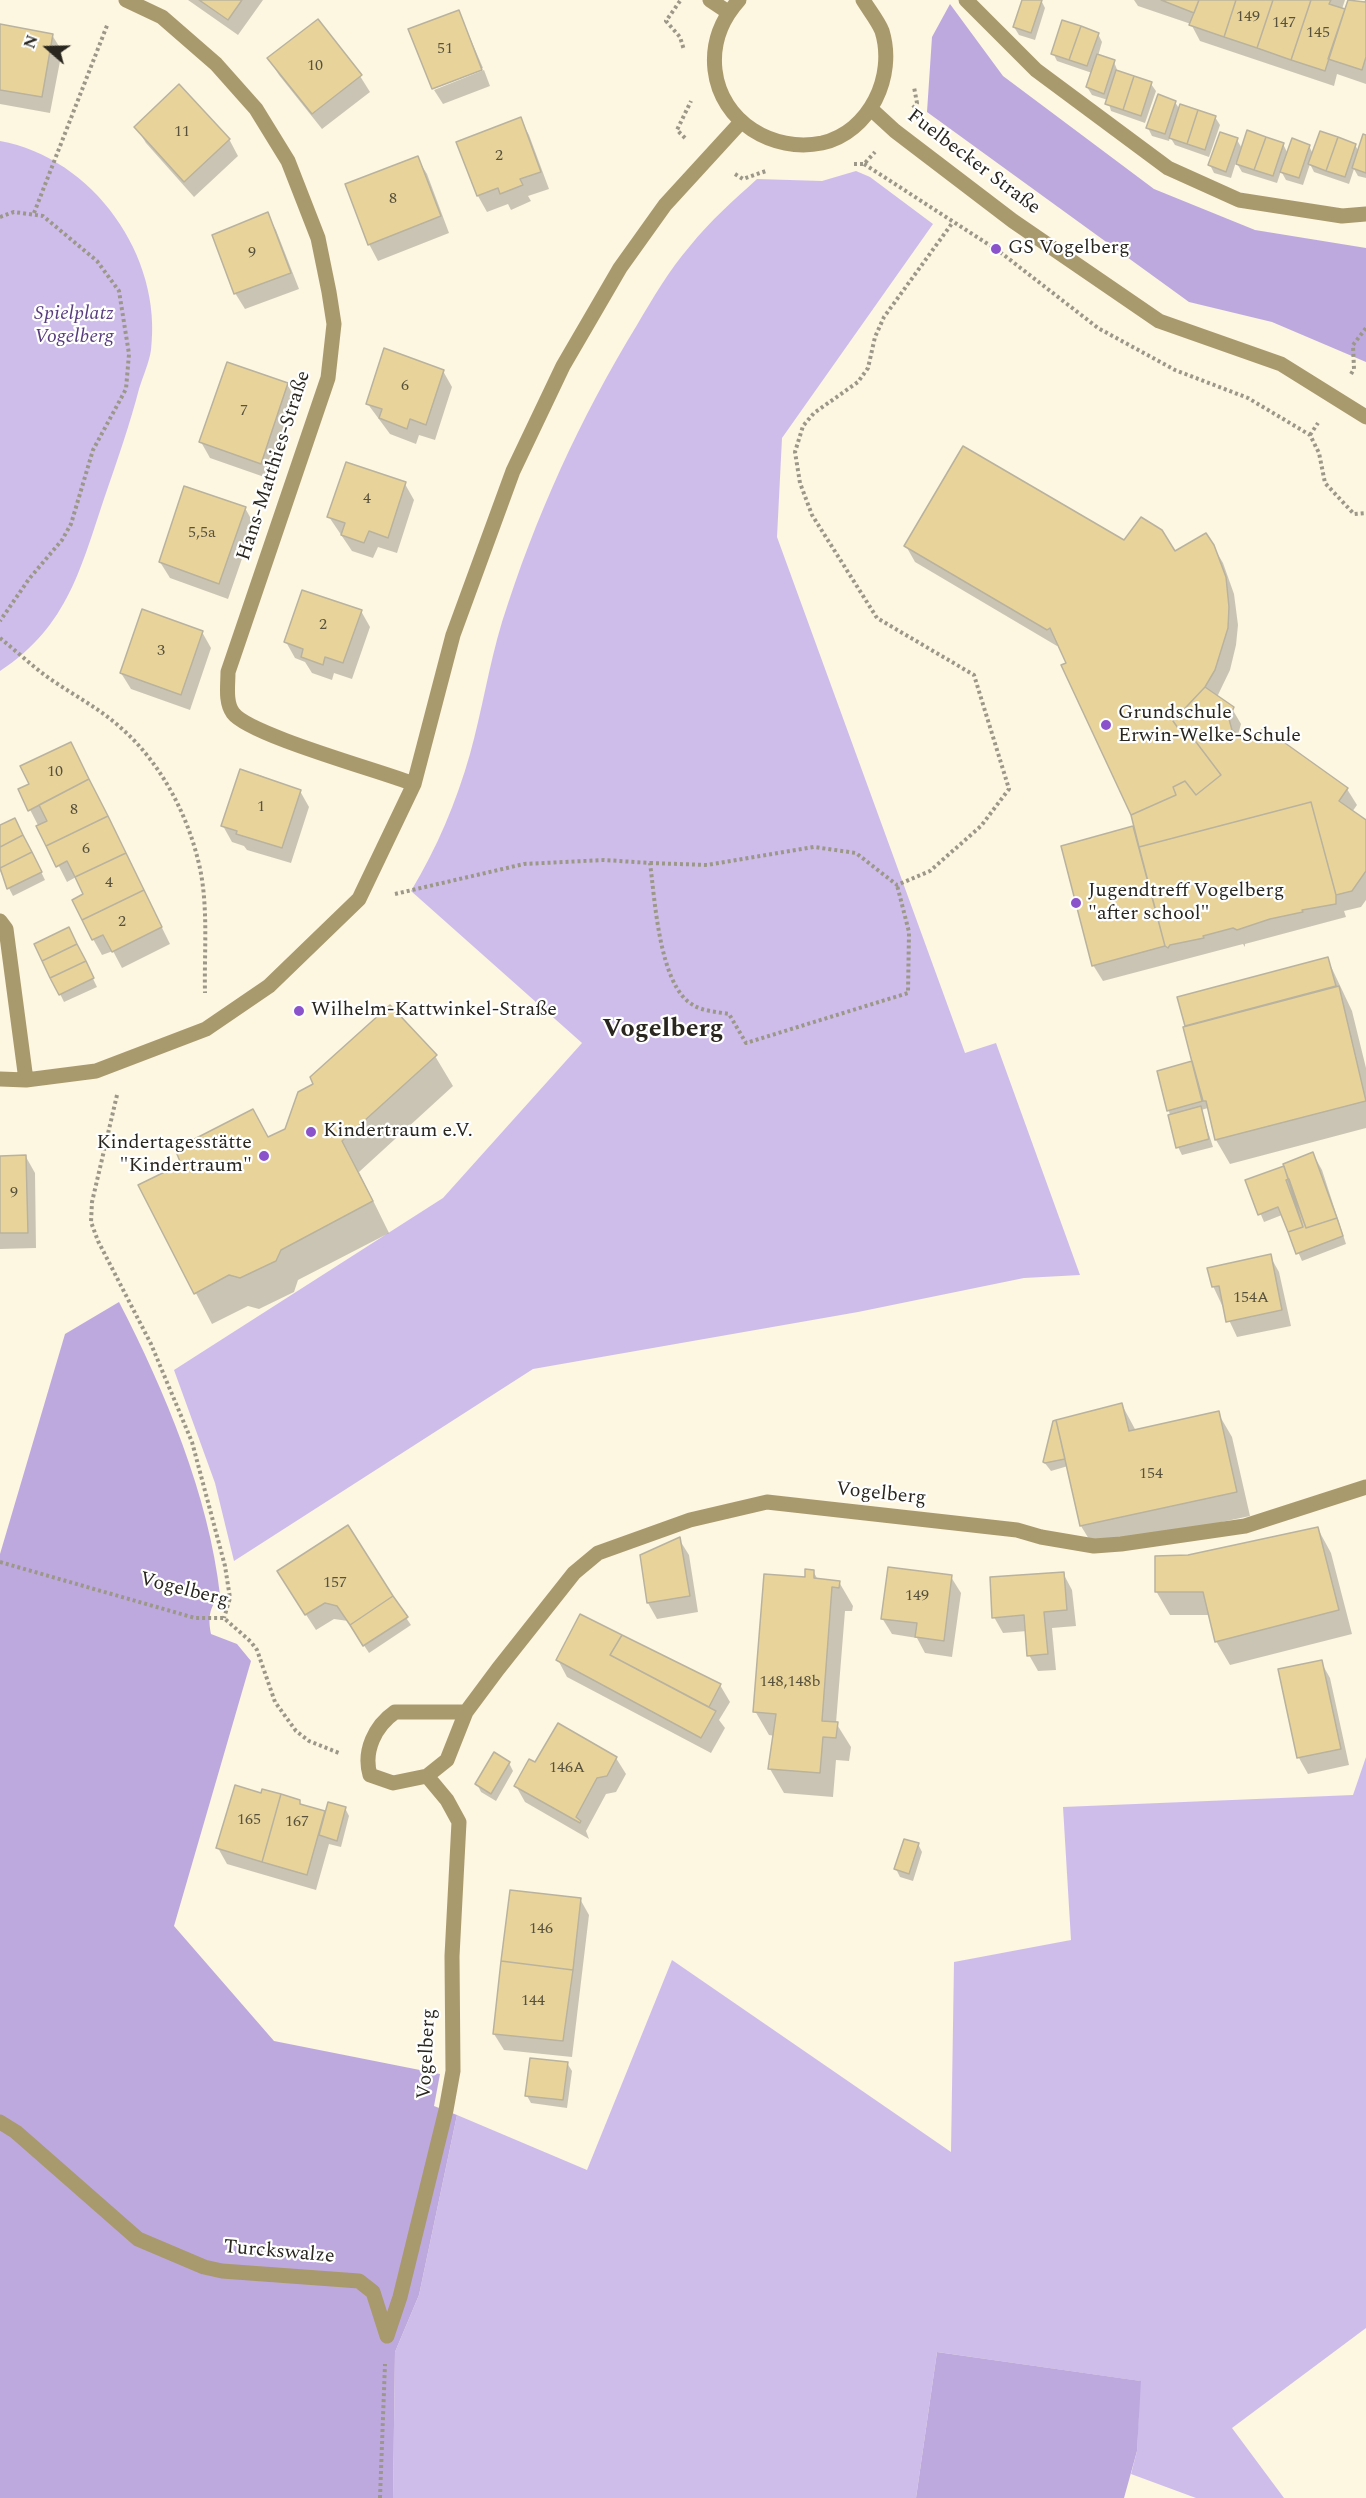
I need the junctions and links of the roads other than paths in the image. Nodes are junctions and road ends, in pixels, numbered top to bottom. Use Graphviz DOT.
graph roads {
  1 [pos="126,0"];
  2 [pos="710,0"];
  3 [pos="739,0"];
  4 [pos="863,0"];
  5 [pos="966,0"];
  6 [pos="728,12"];
  7 [pos="871,109"];
  8 [pos="741,122"];
  9 [pos="1366,214"];
  10 [pos="1366,417"];
  11 [pos="414,784"];
  12 [pos="0,921"];
  13 [pos="0,1079"];
  14 [pos="26,1080"];
  15 [pos="1366,1487"];
  16 [pos="466,1712"];
  17 [pos="427,1776"];
  18 [pos="0,2122"];
  19 [pos="387,2336"];
  1 -- 11 [label="street, Hans-Matthies-Straße"];
  2 -- 6 [label="street"];
  3 -- 6 [label="street"];
  4 -- 7 [label="street"];
  5 -- 9 [label="street"];
  6 -- 8 [label="street"];
  7 -- 8 [label="street"];
  7 -- 10 [label="street, Fuelbecker Straße"];
  8 -- 11 [label="street"];
  11 -- 14 [label="street"];
  12 -- 14 [label="street"];
  13 -- 14 [label="street"];
  15 -- 16 [label="street, Vogelberg"];
  16 -- 17 [label="street, Vogelberg"];
  16 -- 17 [label="street"];
  17 -- 19 [label="street, Vogelberg"];
  18 -- 19 [label="street, Turckswalze"];
}
